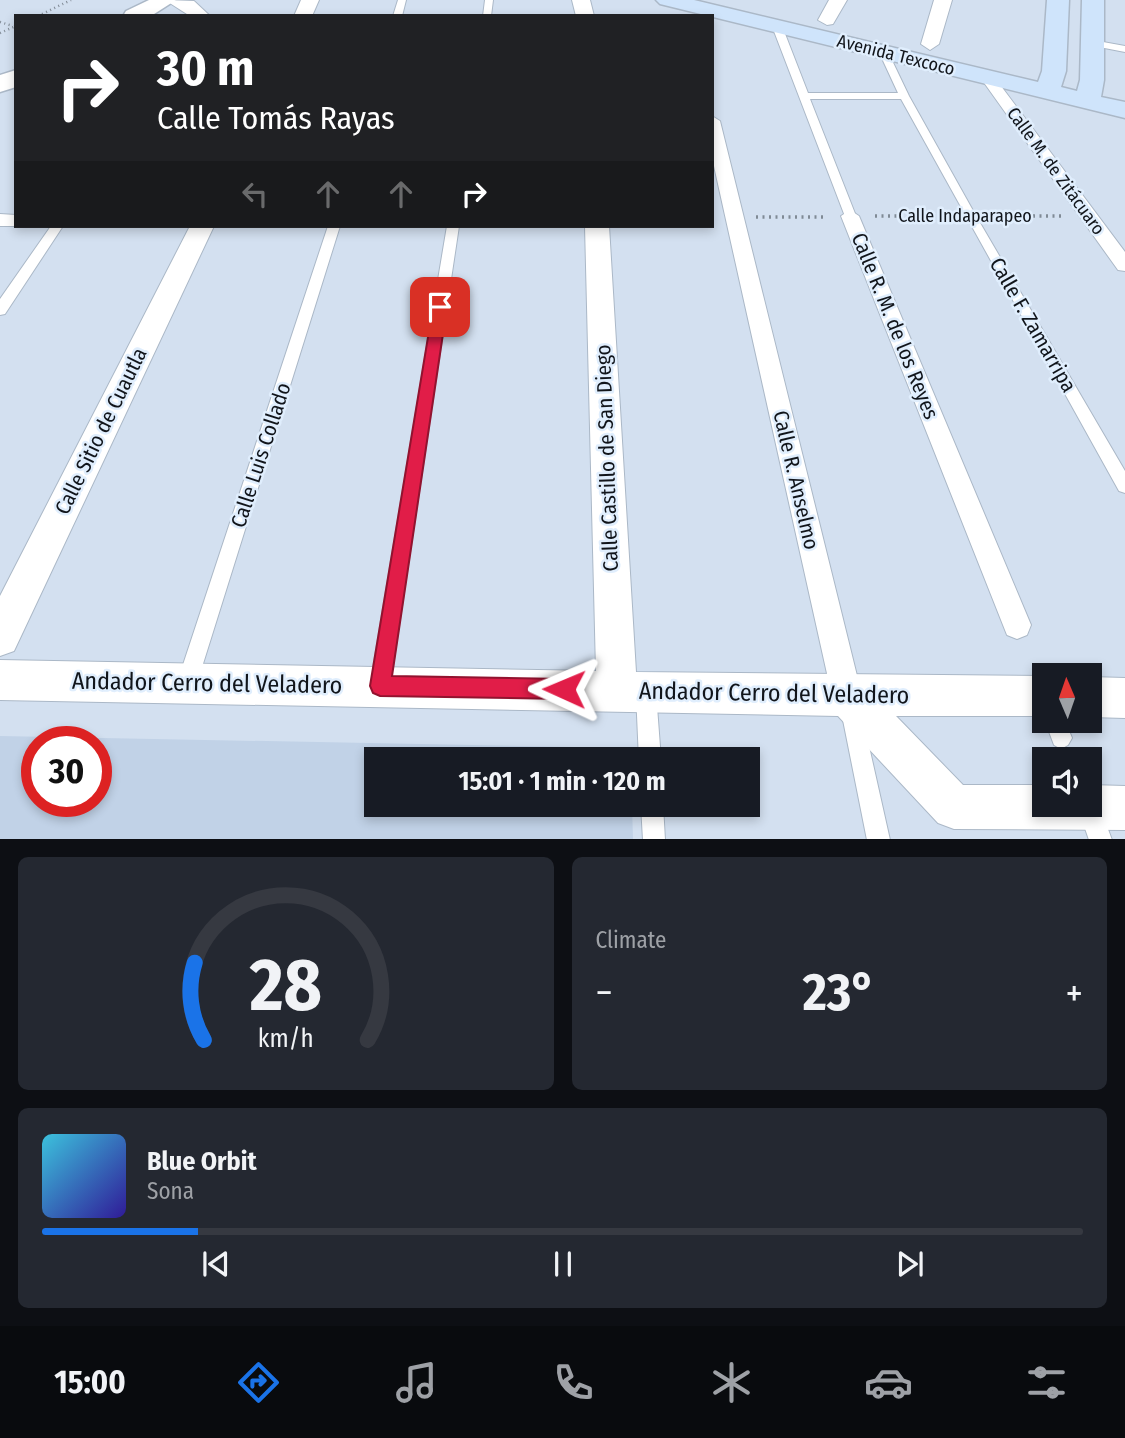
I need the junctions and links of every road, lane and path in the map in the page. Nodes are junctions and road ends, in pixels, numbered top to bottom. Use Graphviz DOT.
graph roads {
  1 [pos="71,0"];
  2 [pos="165,0"];
  3 [pos="174,0"];
  4 [pos="739,0"];
  5 [pos="943,0"];
  6 [pos="1058,0"];
  7 [pos="1093,0"];
  8 [pos="681,7"];
  9 [pos="832,10"];
  10 [pos="42,14"];
  11 [pos="138,14"];
  12 [pos="198,14"];
  13 [pos="777,26"];
  14 [pos="1092,43"];
  15 [pos="930,44"];
  16 [pos="1125,49"];
  17 [pos="884,52"];
  18 [pos="987,77"];
  19 [pos="1050,81"];
  20 [pos="1125,87"];
  21 [pos="1090,90"];
  22 [pos="803,96"];
  23 [pos="904,96"];
  24 [pos="1125,110"];
  25 [pos="714,130"];
  26 [pos="850,216"];
  27 [pos="970,216"];
  28 [pos="734,217"];
  29 [pos="1091,217"];
  30 [pos="56,228"];
  31 [pos="201,228"];
  32 [pos="333,228"];
  33 [pos="453,228"];
  34 [pos="597,228"];
  35 [pos="1125,265"];
  36 [pos="0,310"];
  37 [pos="1125,485"];
  38 [pos="1017,625"];
  39 [pos="0,637"];
  40 [pos="0,680"];
  41 [pos="187,683"];
  42 [pos="380,686"];
  43 [pos="631,690"];
  44 [pos="847,696"];
  45 [pos="1032,696"];
  46 [pos="1102,697"];
  47 [pos="1125,698"];
  48 [pos="646,747"];
  49 [pos="1032,811"];
  50 [pos="653,817"];
  51 [pos="654,839"];
  52 [pos="879,839"];
  1 -- 10 [label="path"];
  2 -- 11 [label="street"];
  3 -- 12 [label="street"];
  4 -- 9 [label="main road, Avenida Texcoco"];
  5 -- 15 [label="street"];
  6 -- 19 [label="main road"];
  7 -- 14 [label="main road"];
  8 -- 13 [label="main road, Avenida Texcoco"];
  9 -- 15 [label="main road, Avenida Texcoco"];
  13 -- 17 [label="main road, Avenida Texcoco"];
  13 -- 22 [label="lane, Calle R. M. de los Reyes"];
  14 -- 16 [label="lane"];
  14 -- 21 [label="main road"];
  15 -- 19 [label="main road, Avenida Texcoco"];
  17 -- 18 [label="main road, Avenida Texcoco"];
  17 -- 23 [label="lane, Calle F. Zamarripa"];
  18 -- 19 [label="main road, Avenida Texcoco"];
  18 -- 29 [label="street, Calle M. de Zitácuaro"];
  19 -- 21 [label="main road, Avenida Texcoco"];
  20 -- 21 [label="main road, Avenida Texcoco"];
  21 -- 24 [label="main road, Avenida Texcoco"];
  22 -- 23 [label="lane"];
  22 -- 26 [label="lane, Calle R. M. de los Reyes"];
  23 -- 27 [label="lane, Calle F. Zamarripa"];
  25 -- 28 [label="street, Calle R. Anselmo"];
  26 -- 27 [label="path, Calle Indaparapeo"];
  26 -- 28 [label="path, Calle Indaparapeo"];
  26 -- 38 [label="street, Calle R. M. de los Reyes"];
  27 -- 29 [label="path, Calle Indaparapeo"];
  27 -- 37 [label="lane, Calle F. Zamarripa"];
  28 -- 44 [label="street, Calle R. Anselmo"];
  29 -- 35 [label="street, Calle M. de Zitácuaro"];
  30 -- 36 [label="lane"];
  31 -- 39 [label="street, Calle Sitio de Cuautla"];
  32 -- 41 [label="lane, Calle Luis Collado"];
  33 -- 42 [label="lane"];
  34 -- 43 [label="street, Calle Castillo de San Diego"];
  40 -- 41 [label="street, Andador Cerro del Veladero"];
  41 -- 42 [label="street, Andador Cerro del Veladero"];
  42 -- 43 [label="street, Andador Cerro del Veladero"];
  43 -- 44 [label="street, Andador Cerro del Veladero"];
  43 -- 48 [label="lane, Calle Castillo de San Diego"];
  44 -- 45 [label="street, Andador Cerro del Veladero"];
  44 -- 49 [label="street"];
  44 -- 52 [label="lane, Calle R. Anselmo"];
  46 -- 47 [label="street"];
  50 -- 51 [label="lane"];
}
